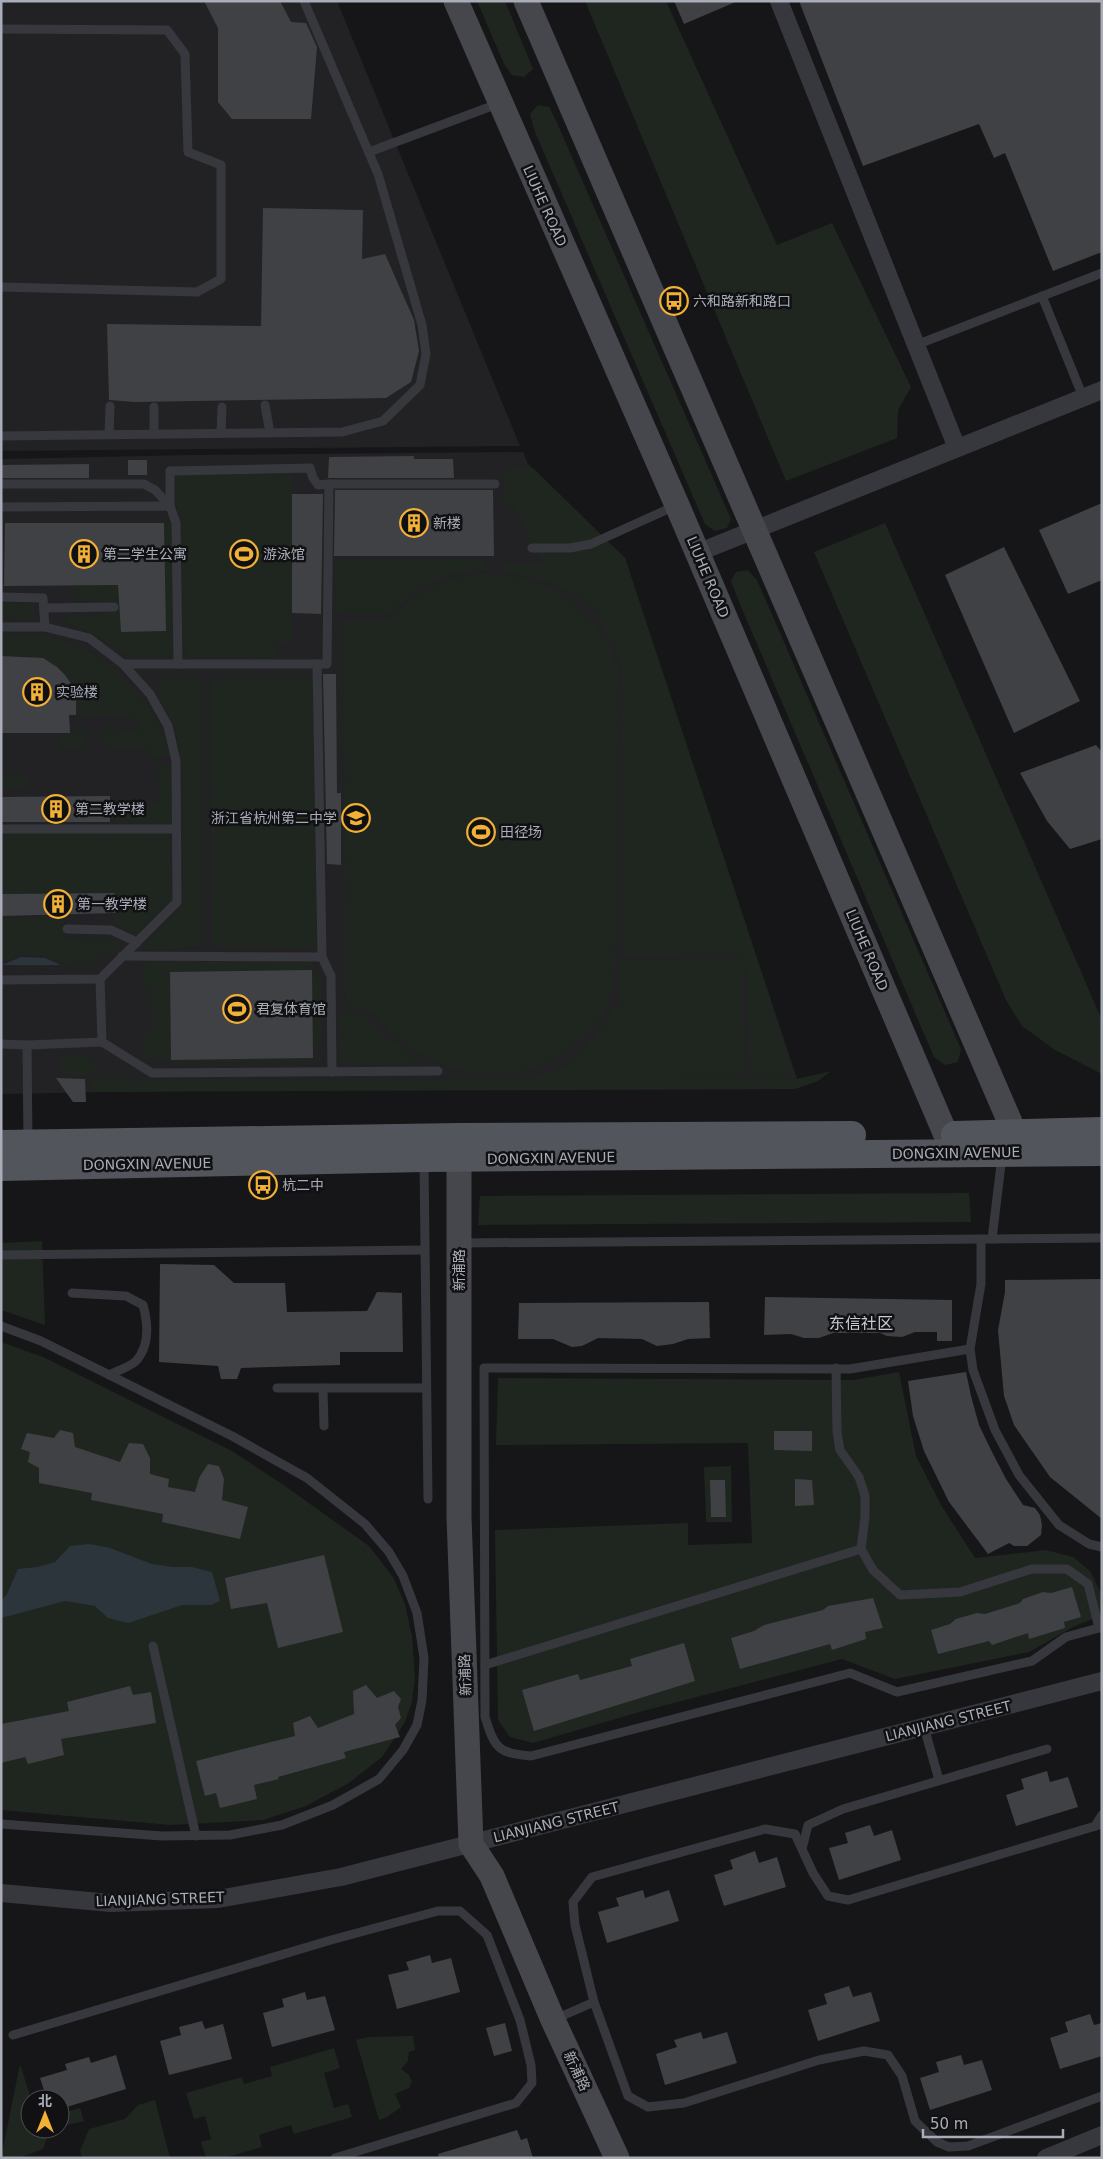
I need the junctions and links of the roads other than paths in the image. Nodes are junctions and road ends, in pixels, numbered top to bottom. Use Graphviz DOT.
graph roads {
  1 [pos="304,1"];
  2 [pos="456,1"];
  3 [pos="526,1"];
  4 [pos="779,1"];
  5 [pos="1,29"];
  6 [pos="500,103"];
  7 [pos="369,152"];
  8 [pos="1102,273"];
  9 [pos="1,287"];
  10 [pos="1042,296"];
  11 [pos="916,345"];
  12 [pos="1102,390"];
  13 [pos="1083,397"];
  14 [pos="265,405"];
  15 [pos="110,406"];
  16 [pos="154,407"];
  17 [pos="222,407"];
  18 [pos="222,433"];
  19 [pos="270,433"];
  20 [pos="109,434"];
  21 [pos="154,434"];
  22 [pos="1,436"];
  23 [pos="957,448"];
  24 [pos="1,484"];
  25 [pos="329,484"];
  26 [pos="495,484"];
  27 [pos="677,505"];
  28 [pos="170,506"];
  29 [pos="1,507"];
  30 [pos="753,530"];
  31 [pos="532,548"];
  32 [pos="697,553"];
  33 [pos="1,597"];
  34 [pos="44,608"];
  35 [pos="114,608"];
  36 [pos="1,627"];
  37 [pos="45,627"];
  38 [pos="124,664"];
  39 [pos="178,664"];
  40 [pos="316,664"];
  41 [pos="1,829"];
  42 [pos="176,829"];
  43 [pos="67,929"];
  44 [pos="137,942"];
  45 [pos="122,956"];
  46 [pos="322,957"];
  47 [pos="100,979"];
  48 [pos="1,980"];
  49 [pos="102,1042"];
  50 [pos="1,1044"];
  51 [pos="27,1045"];
  52 [pos="438,1071"];
  53 [pos="332,1072"];
  54 [pos="1102,1131"];
  55 [pos="14,1144"];
  56 [pos="952,1144"];
  57 [pos="1013,1146"];
  58 [pos="1102,1152"];
  59 [pos="424,1158"];
  60 [pos="459,1159"];
  61 [pos="1,1167"];
  62 [pos="1102,1238"];
  63 [pos="981,1239"];
  64 [pos="992,1239"];
  65 [pos="459,1243"];
  66 [pos="424,1250"];
  67 [pos="1,1255"];
  68 [pos="72,1293"];
  69 [pos="1,1326"];
  70 [pos="970,1349"];
  71 [pos="836,1368"];
  72 [pos="109,1375"];
  73 [pos="277,1388"];
  74 [pos="323,1388"];
  75 [pos="426,1388"];
  76 [pos="324,1426"];
  77 [pos="428,1498"];
  78 [pos="1102,1547"];
  79 [pos="861,1549"];
  80 [pos="1100,1627"];
  81 [pos="153,1646"];
  82 [pos="485,1665"];
  83 [pos="1102,1681"];
  84 [pos="924,1727"];
  85 [pos="1047,1749"];
  86 [pos="939,1780"];
  87 [pos="1102,1815"];
  88 [pos="1,1824"];
  89 [pos="1098,1825"];
  90 [pos="196,1836"];
  91 [pos="471,1844"];
  92 [pos="802,1850"];
  93 [pos="2,1895"];
  94 [pos="594,2002"];
  95 [pos="553,2020"];
  96 [pos="13,2035"];
  97 [pos="1102,2096"];
  98 [pos="1102,2136"];
  99 [pos="335,2158"];
  100 [pos="618,2158"];
  101 [pos="1046,2158"];
  1 -- 7 [label="lane"];
  2 -- 6 [label="main road, LIUHE ROAD"];
  3 -- 30 [label="main road"];
  4 -- 11 [label="street"];
  5 -- 9 [label="lane"];
  6 -- 7 [label="lane"];
  6 -- 27 [label="main road, LIUHE ROAD"];
  7 -- 19 [label="lane"];
  8 -- 10 [label="lane"];
  10 -- 11 [label="lane"];
  10 -- 13 [label="lane"];
  11 -- 23 [label="street"];
  12 -- 13 [label="street"];
  13 -- 23 [label="street"];
  14 -- 19 [label="lane"];
  15 -- 20 [label="lane"];
  16 -- 21 [label="lane"];
  17 -- 18 [label="lane"];
  18 -- 19 [label="lane"];
  18 -- 21 [label="lane"];
  20 -- 21 [label="lane"];
  20 -- 22 [label="lane"];
  23 -- 30 [label="street"];
  24 -- 28 [label="lane"];
  25 -- 26 [label="lane"];
  25 -- 28 [label="lane"];
  25 -- 40 [label="lane"];
  27 -- 31 [label="lane"];
  27 -- 32 [label="main road, LIUHE ROAD"];
  28 -- 29 [label="lane"];
  28 -- 39 [label="lane"];
  30 -- 32 [label="street"];
  30 -- 57 [label="main road"];
  32 -- 56 [label="main road, LIUHE ROAD"];
  33 -- 34 [label="lane"];
  34 -- 35 [label="lane"];
  34 -- 37 [label="lane"];
  36 -- 37 [label="lane"];
  37 -- 38 [label="lane"];
  38 -- 39 [label="lane"];
  38 -- 42 [label="lane"];
  39 -- 40 [label="lane"];
  40 -- 46 [label="lane"];
  41 -- 42 [label="lane"];
  42 -- 44 [label="lane"];
  43 -- 44 [label="lane"];
  44 -- 45 [label="lane"];
  45 -- 46 [label="lane"];
  45 -- 47 [label="lane"];
  46 -- 53 [label="lane"];
  47 -- 48 [label="lane"];
  47 -- 49 [label="lane"];
  49 -- 51 [label="lane"];
  49 -- 53 [label="lane"];
  50 -- 51 [label="lane"];
  51 -- 55 [label="lane"];
  52 -- 53 [label="lane"];
  54 -- 57 [label="main road, DONGXIN AVENUE"];
  55 -- 56 [label="main road, DONGXIN AVENUE"];
  56 -- 57 [label="main road, DONGXIN AVENUE"];
  56 -- 60 [label="main road, DONGXIN AVENUE"];
  57 -- 58 [label="main road, DONGXIN AVENUE"];
  57 -- 64 [label="lane"];
  59 -- 60 [label="main road, DONGXIN AVENUE"];
  59 -- 61 [label="main road, DONGXIN AVENUE"];
  59 -- 66 [label="lane"];
  60 -- 65 [label="main road, 新浦路"];
  62 -- 64 [label="lane"];
  63 -- 64 [label="lane"];
  63 -- 65 [label="lane"];
  63 -- 70 [label="lane"];
  65 -- 91 [label="main road, 新浦路"];
  66 -- 67 [label="lane"];
  66 -- 75 [label="lane"];
  68 -- 72 [label="lane"];
  69 -- 72 [label="lane"];
  70 -- 71 [label="lane"];
  70 -- 78 [label="lane"];
  71 -- 79 [label="lane"];
  71 -- 82 [label="lane"];
  72 -- 90 [label="lane"];
  73 -- 74 [label="lane"];
  74 -- 75 [label="lane"];
  74 -- 76 [label="lane"];
  75 -- 77 [label="lane"];
  79 -- 80 [label="lane"];
  79 -- 82 [label="lane"];
  80 -- 82 [label="lane"];
  81 -- 90 [label="lane"];
  83 -- 84 [label="street, LIANJIANG STREET"];
  84 -- 86 [label="lane"];
  84 -- 91 [label="street, LIANJIANG STREET"];
  85 -- 86 [label="lane"];
  86 -- 92 [label="lane"];
  87 -- 89 [label="lane"];
  88 -- 90 [label="lane"];
  89 -- 92 [label="lane"];
  91 -- 93 [label="street, LIANJIANG STREET"];
  91 -- 95 [label="main road, 新浦路"];
  92 -- 94 [label="lane"];
  94 -- 95 [label="lane"];
  94 -- 97 [label="lane"];
  95 -- 100 [label="main road, 新浦路"];
  96 -- 99 [label="lane"];
  98 -- 101 [label="street"];
}
